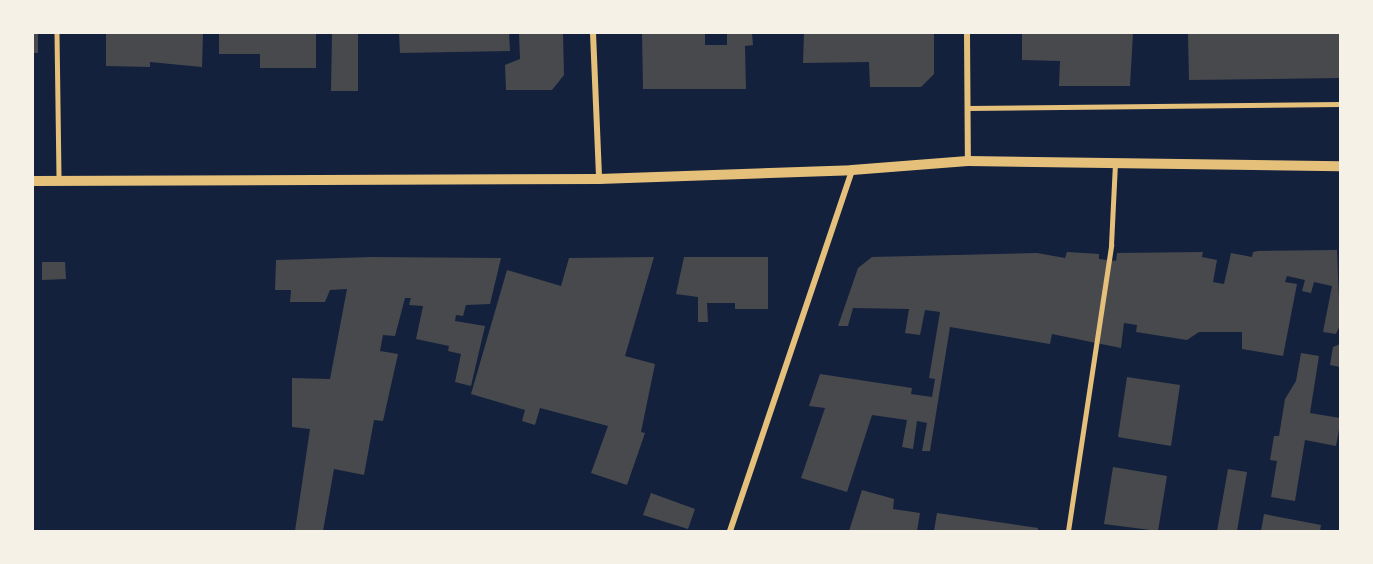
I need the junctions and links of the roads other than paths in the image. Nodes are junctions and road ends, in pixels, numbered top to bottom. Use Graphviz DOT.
graph roads {
  1 [pos="57,33"];
  2 [pos="594,33"];
  3 [pos="967,33"];
  4 [pos="1340,104"];
  5 [pos="967,108"];
  6 [pos="968,161"];
  7 [pos="1115,163"];
  8 [pos="1340,166"];
  9 [pos="852,170"];
  10 [pos="599,179"];
  11 [pos="59,180"];
  12 [pos="33,181"];
  13 [pos="730,531"];
  14 [pos="1068,531"];
  1 -- 11 [label="lane"];
  2 -- 10 [label="street"];
  3 -- 5 [label="street"];
  4 -- 5 [label="lane"];
  5 -- 6 [label="street"];
  6 -- 7 [label="street"];
  6 -- 9 [label="street"];
  7 -- 8 [label="street"];
  7 -- 14 [label="lane"];
  9 -- 10 [label="street"];
  9 -- 13 [label="street"];
  10 -- 11 [label="street"];
  11 -- 12 [label="street"];
}
